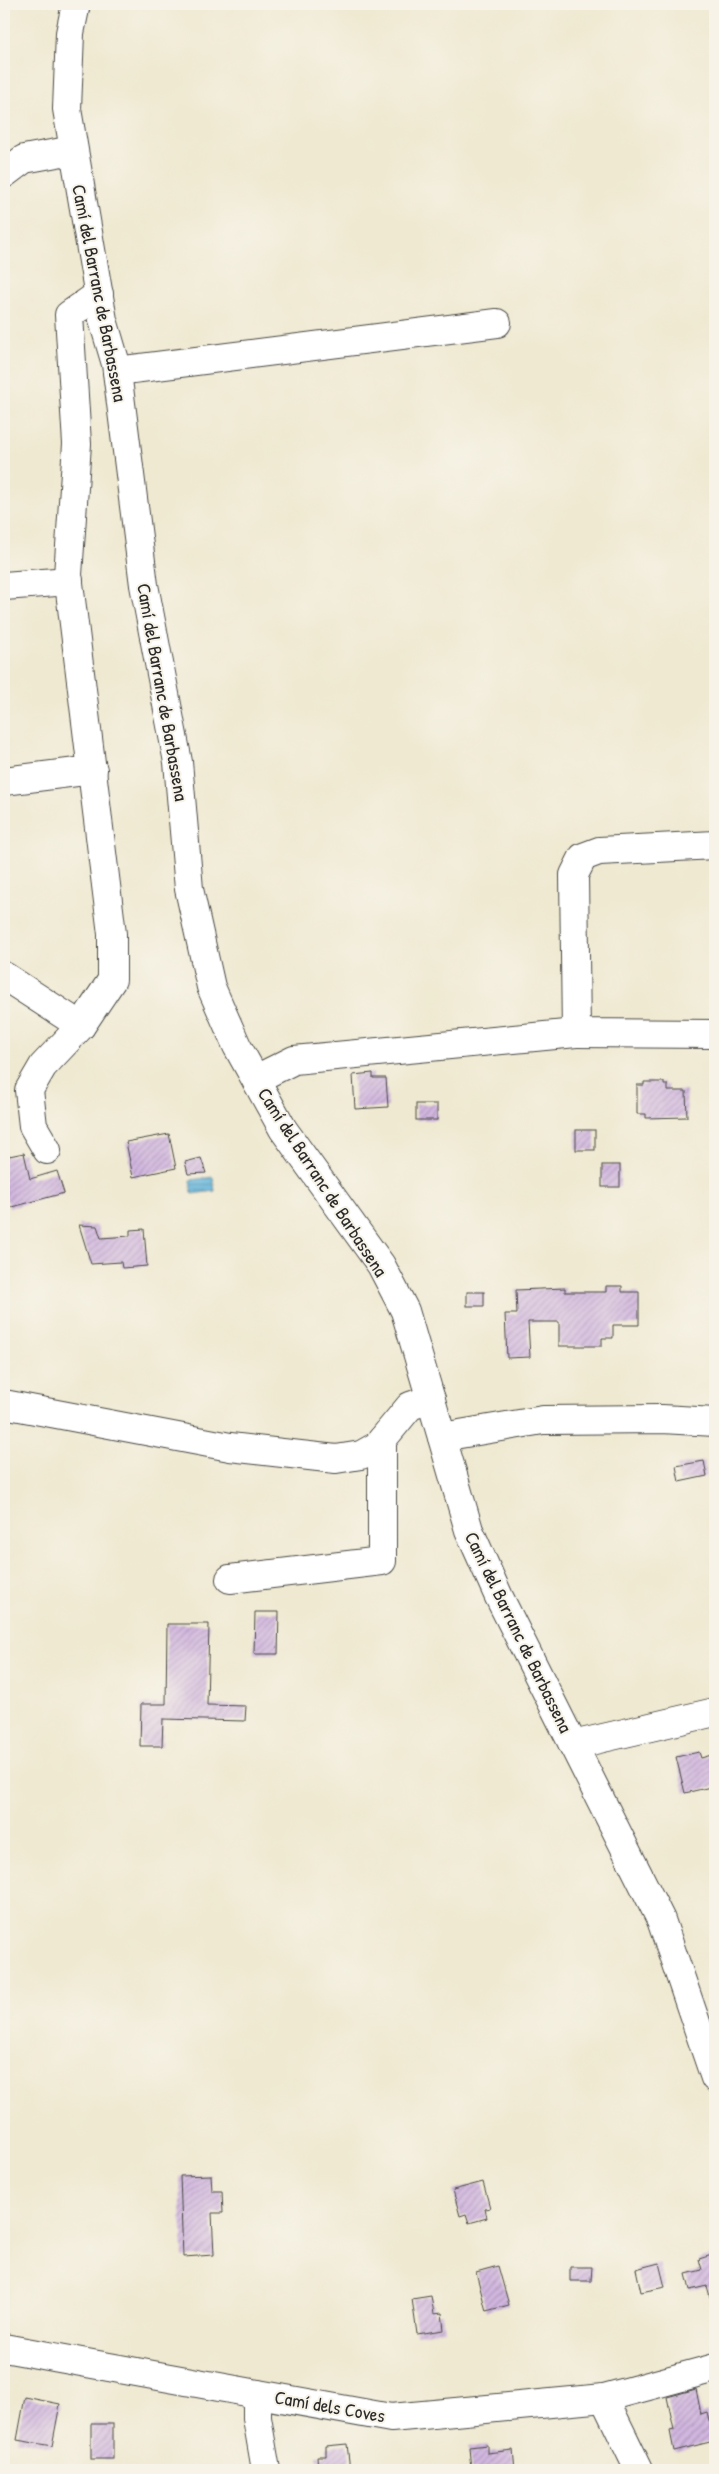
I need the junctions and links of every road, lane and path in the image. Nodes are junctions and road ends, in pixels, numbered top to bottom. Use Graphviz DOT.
graph roads {
  1 [pos="76,4"];
  2 [pos="73,150"];
  3 [pos="4,174"];
  4 [pos="99,294"];
  5 [pos="497,322"];
  6 [pos="117,370"];
  7 [pos="69,582"];
  8 [pos="4,586"];
  9 [pos="94,770"];
  10 [pos="4,781"];
  11 [pos="715,845"];
  12 [pos="4,976"];
  13 [pos="81,1026"];
  14 [pos="576,1033"];
  15 [pos="715,1034"];
  16 [pos="256,1079"];
  17 [pos="47,1150"];
  18 [pos="430,1399"];
  19 [pos="4,1404"];
  20 [pos="715,1422"];
  21 [pos="442,1437"];
  22 [pos="382,1440"];
  23 [pos="230,1579"];
  24 [pos="715,1712"];
  25 [pos="573,1746"];
  26 [pos="715,2078"];
  27 [pos="4,2348"];
  28 [pos="715,2368"];
  29 [pos="258,2394"];
  30 [pos="604,2398"];
  31 [pos="266,2470"];
  32 [pos="639,2470"];
  1 -- 2 [label="street, Camí del Barranc de Barbassena"];
  2 -- 3 [label="street"];
  2 -- 4 [label="street, Camí del Barranc de Barbassena"];
  4 -- 6 [label="street, Camí del Barranc de Barbassena"];
  4 -- 7 [label="street"];
  5 -- 6 [label="street"];
  6 -- 16 [label="street, Camí del Barranc de Barbassena"];
  7 -- 8 [label="street"];
  7 -- 9 [label="street"];
  9 -- 10 [label="street"];
  9 -- 13 [label="street"];
  11 -- 14 [label="street"];
  12 -- 13 [label="street"];
  13 -- 17 [label="street"];
  14 -- 15 [label="street"];
  14 -- 16 [label="street"];
  16 -- 18 [label="street, Camí del Barranc de Barbassena"];
  18 -- 21 [label="street, Camí del Barranc de Barbassena"];
  18 -- 22 [label="street"];
  19 -- 22 [label="street"];
  20 -- 21 [label="street"];
  21 -- 25 [label="street, Camí del Barranc de Barbassena"];
  22 -- 23 [label="street"];
  24 -- 25 [label="street"];
  25 -- 26 [label="street, Camí del Barranc de Barbassena"];
  27 -- 29 [label="street, Camí dels Coves"];
  28 -- 30 [label="street, Camí dels Coves"];
  29 -- 30 [label="street, Camí dels Coves"];
  29 -- 31 [label="street"];
  30 -- 32 [label="street"];
}
